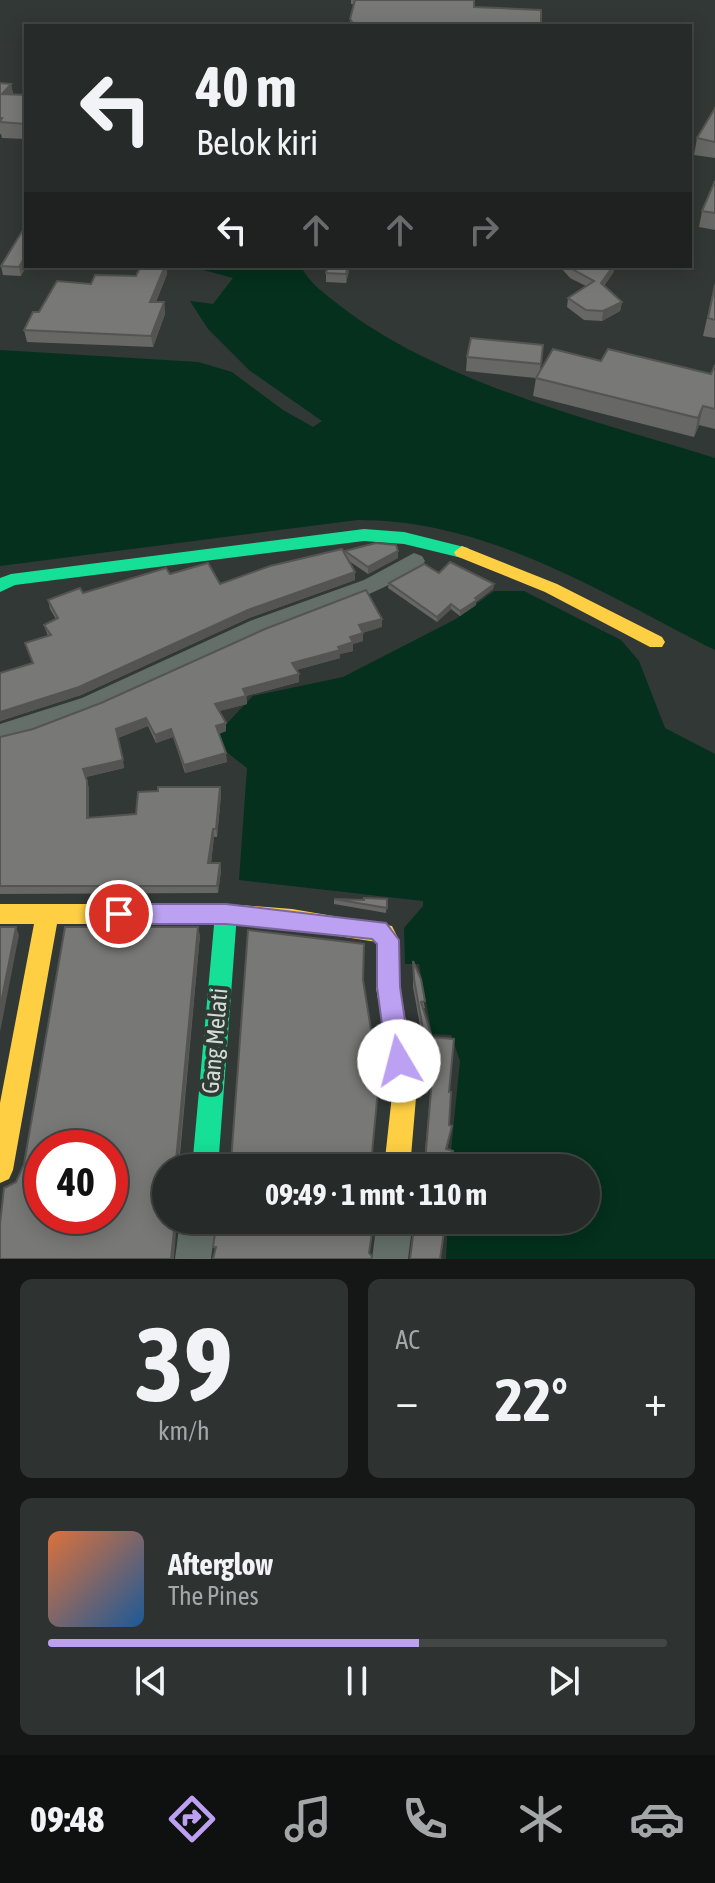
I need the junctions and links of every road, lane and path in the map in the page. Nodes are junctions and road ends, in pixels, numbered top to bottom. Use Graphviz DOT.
graph roads {
  1 [pos="414,561"];
  2 [pos="0,586"];
  3 [pos="656,642"];
  4 [pos="0,734"];
  5 [pos="0,914"];
  6 [pos="226,914"];
  7 [pos="47,915"];
  8 [pos="206,1154"];
  9 [pos="398,1154"];
  10 [pos="0,1170"];
  11 [pos="196,1234"];
  12 [pos="393,1234"];
  13 [pos="193,1259"];
  14 [pos="390,1259"];
  1 -- 4 [label="street"];
  2 -- 3 [label="street"];
  5 -- 7 [label="street"];
  6 -- 7 [label="street"];
  6 -- 8 [label="street, Gang Melati"];
  6 -- 9 [label="street"];
  7 -- 10 [label="street"];
  11 -- 13 [label="street"];
  12 -- 14 [label="street"];
}
